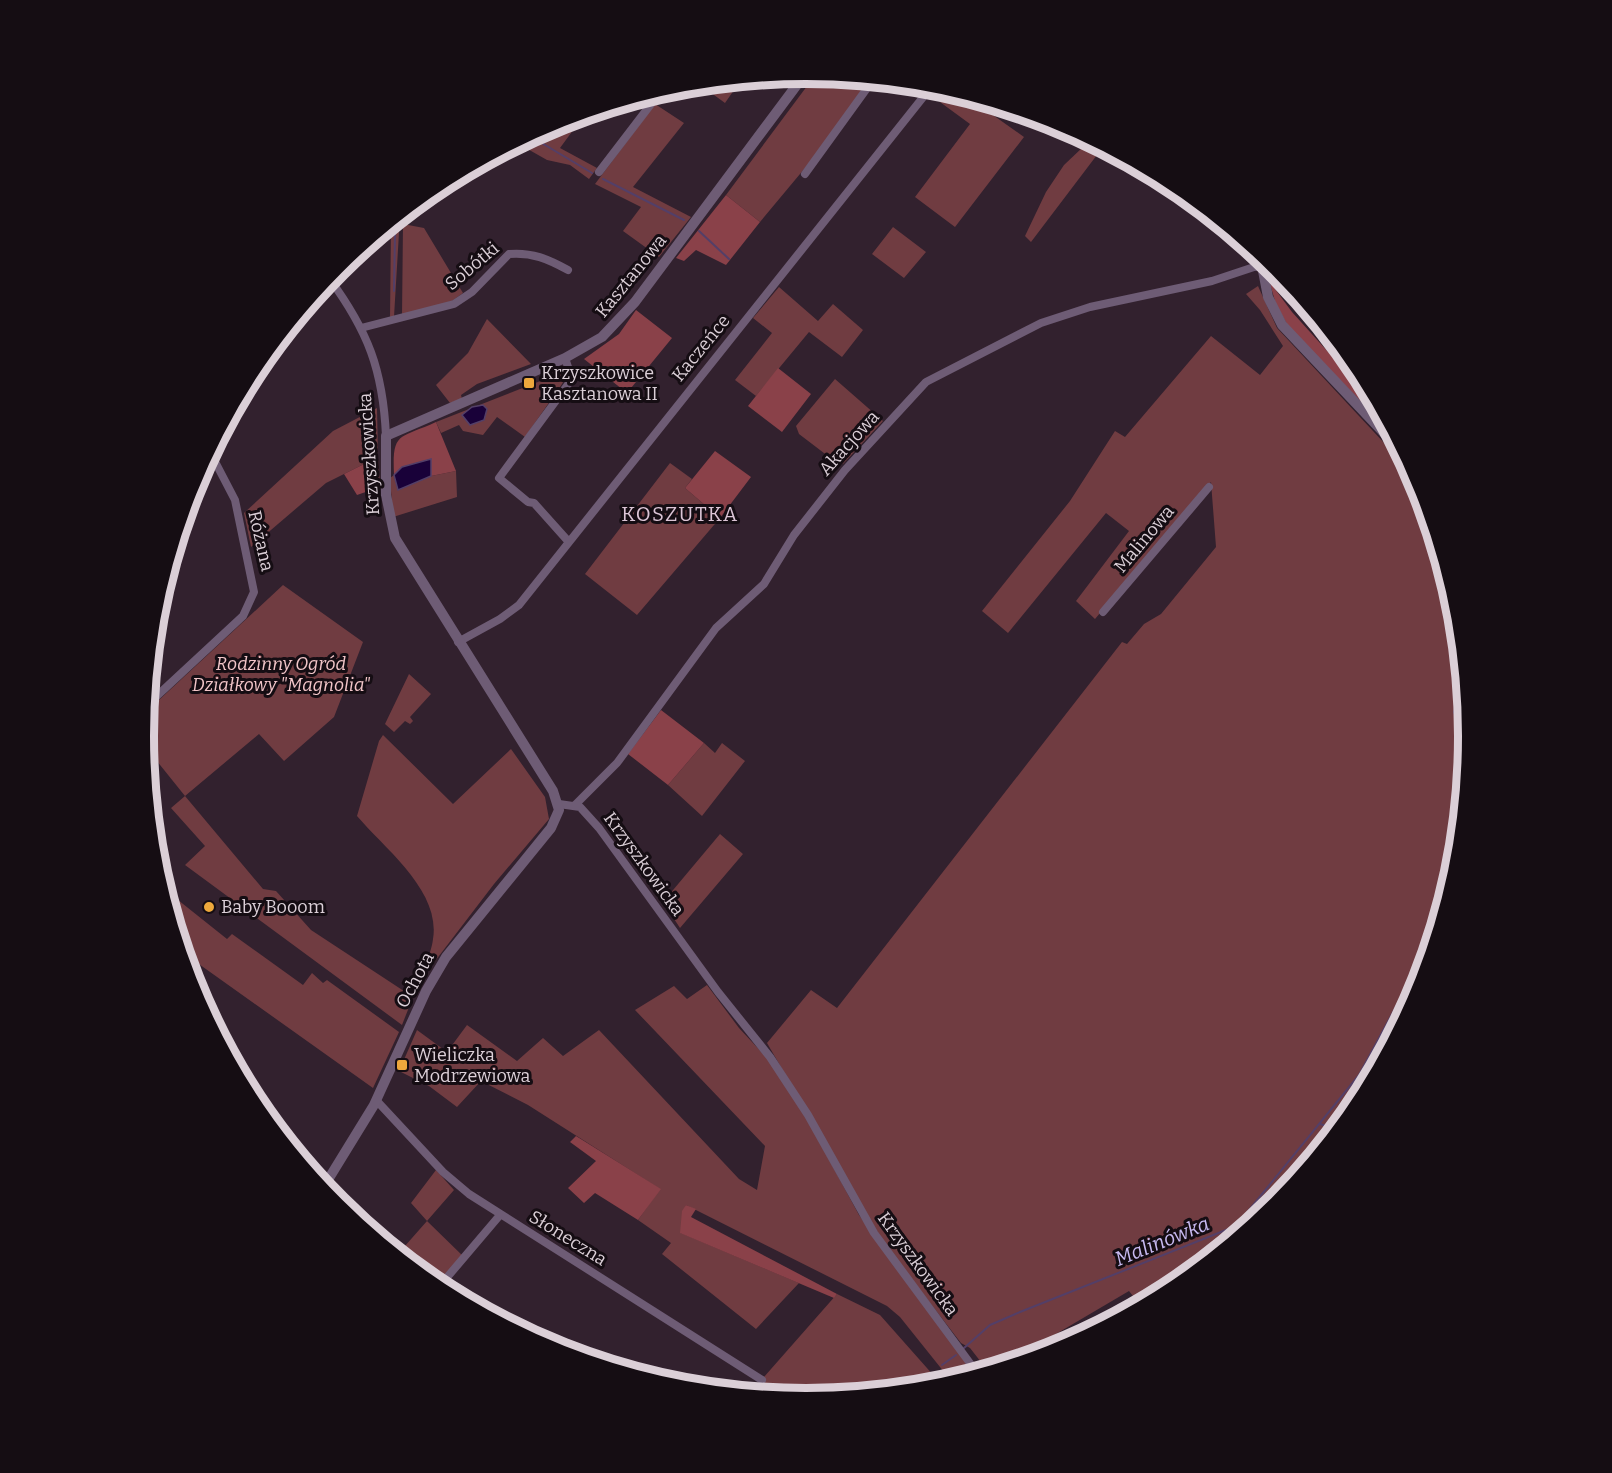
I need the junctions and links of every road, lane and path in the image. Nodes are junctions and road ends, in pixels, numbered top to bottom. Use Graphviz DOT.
graph roads {
  1 [pos="797,84"];
  2 [pos="868,87"];
  3 [pos="924,96"];
  4 [pos="652,103"];
  5 [pos="599,172"];
  6 [pos="805,174"];
  7 [pos="1256,265"];
  8 [pos="568,270"];
  9 [pos="1265,274"];
  10 [pos="334,286"];
  11 [pos="361,328"];
  12 [pos="566,358"];
  13 [pos="1382,431"];
  14 [pos="386,436"];
  15 [pos="215,461"];
  16 [pos="1209,487"];
  17 [pos="568,541"];
  18 [pos="1103,612"];
  19 [pos="458,642"];
  20 [pos="155,698"];
  21 [pos="559,804"];
  22 [pos="575,805"];
  23 [pos="376,1100"];
  24 [pos="328,1180"];
  25 [pos="500,1215"];
  26 [pos="445,1280"];
  27 [pos="973,1367"];
  28 [pos="762,1380"];
  1 -- 12 [label="street, Kasztanowa"];
  2 -- 6 [label="street"];
  3 -- 17 [label="street, Kaczeńce"];
  4 -- 5 [label="street"];
  7 -- 22 [label="street, Akacjowa"];
  8 -- 11 [label="street, Sobótki"];
  9 -- 13 [label="street"];
  10 -- 11 [label="street, Krzyszkowicka"];
  11 -- 14 [label="street, Krzyszkowicka"];
  12 -- 14 [label="street, Kasztanowa"];
  12 -- 17 [label="street"];
  14 -- 19 [label="street, Krzyszkowicka"];
  15 -- 20 [label="street, Różana"];
  16 -- 18 [label="street, Malinowa"];
  17 -- 19 [label="street, Kaczeńce"];
  19 -- 21 [label="street, Krzyszkowicka"];
  21 -- 22 [label="street"];
  21 -- 23 [label="street, Ochota"];
  22 -- 27 [label="street, Krzyszkowicka"];
  23 -- 24 [label="street, Ochota"];
  23 -- 25 [label="street, Słoneczna"];
  25 -- 26 [label="street"];
  25 -- 28 [label="street, Słoneczna"];
}
